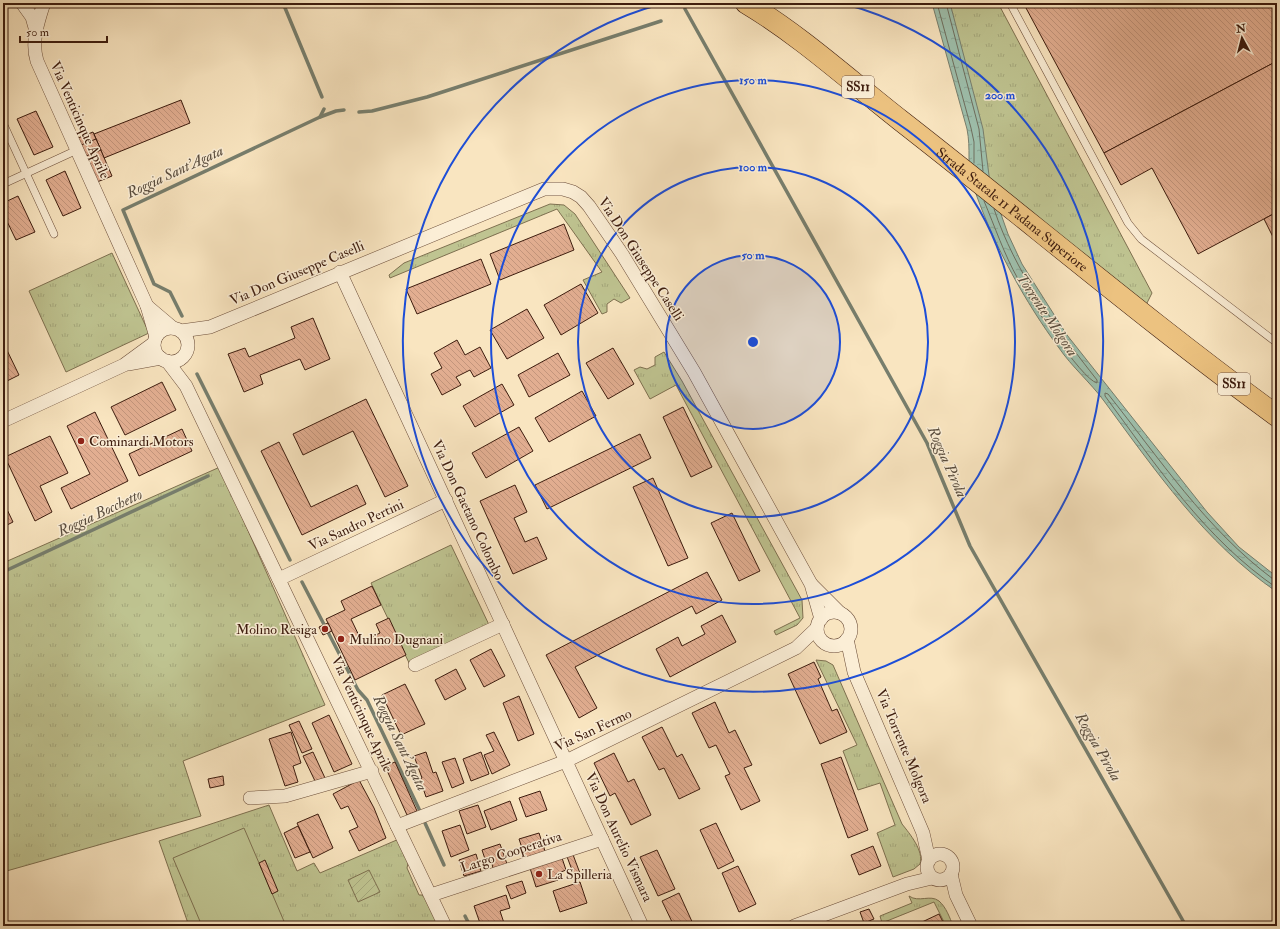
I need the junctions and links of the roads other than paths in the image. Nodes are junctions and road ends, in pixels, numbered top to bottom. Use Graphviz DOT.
graph roads {
  1 [pos="22,3"];
  2 [pos="44,3"];
  3 [pos="746,3"];
  4 [pos="1010,3"];
  5 [pos="36,31"];
  6 [pos="3,122"];
  7 [pos="77,150"];
  8 [pos="26,173"];
  9 [pos="3,184"];
  10 [pos="54,234"];
  11 [pos="340,272"];
  12 [pos="147,306"];
  13 [pos="210,327"];
  14 [pos="177,329"];
  15 [pos="155,340"];
  16 [pos="1277,343"];
  17 [pos="185,352"];
  18 [pos="1191,352"];
  19 [pos="164,360"];
  20 [pos="124,365"];
  21 [pos="186,386"];
  22 [pos="1277,401"];
  23 [pos="1277,416"];
  24 [pos="3,422"];
  25 [pos="446,500"];
  26 [pos="279,579"];
  27 [pos="811,584"];
  28 [pos="840,613"];
  29 [pos="819,623"];
  30 [pos="503,624"];
  31 [pos="847,639"];
  32 [pos="829,645"];
  33 [pos="796,648"];
  34 [pos="415,665"];
  35 [pos="854,672"];
  36 [pos="566,762"];
  37 [pos="372,771"];
  38 [pos="250,798"];
  39 [pos="398,826"];
  40 [pos="602,839"];
  41 [pos="932,860"];
  42 [pos="942,877"];
  43 [pos="907,884"];
  44 [pos="431,895"];
  45 [pos="445,926"];
  46 [pos="642,926"];
  47 [pos="794,926"];
  48 [pos="970,926"];
  1 -- 5 [label="street, Via Venticinque Aprile"];
  2 -- 5 [label="street, Via Venticinque Aprile"];
  3 -- 18 [label="main road, Strada Statale 11 Padana Superiore / SS11"];
  4 -- 16 [label="lane"];
  5 -- 7 [label="street, Via Venticinque Aprile"];
  6 -- 8 [label="lane"];
  7 -- 8 [label="lane"];
  7 -- 12 [label="street, Via Venticinque Aprile"];
  8 -- 9 [label="lane"];
  8 -- 10 [label="lane"];
  11 -- 13 [label="street, Via Don Giuseppe Caselli"];
  11 -- 25 [label="street, Via Don Gaetano Colombo"];
  11 -- 27 [label="street, Via Don Giuseppe Caselli"];
  12 -- 14 [label="street, Via Venticinque Aprile"];
  12 -- 15 [label="street, Via Venticinque Aprile"];
  13 -- 14 [label="street, Via Don Giuseppe Caselli"];
  13 -- 17 [label="street, Via Don Giuseppe Caselli"];
  14 -- 15 [label="street"];
  14 -- 17 [label="street"];
  15 -- 19 [label="street"];
  15 -- 20 [label="street"];
  17 -- 19 [label="street"];
  17 -- 21 [label="street, Via Venticinque Aprile"];
  18 -- 22 [label="main road"];
  18 -- 23 [label="main road, Strada Statale 11 Padana Superiore / SS11"];
  19 -- 20 [label="street"];
  19 -- 21 [label="street, Via Venticinque Aprile"];
  20 -- 24 [label="street"];
  21 -- 26 [label="street, Via Venticinque Aprile"];
  25 -- 26 [label="street, Via Sandro Pertini"];
  25 -- 30 [label="street, Via Don Gaetano Colombo"];
  26 -- 37 [label="street, Via Venticinque Aprile"];
  27 -- 28 [label="street, Via Don Giuseppe Caselli"];
  27 -- 29 [label="street, Via Don Giuseppe Caselli"];
  28 -- 29 [label="street"];
  28 -- 31 [label="street, Via Torrente Molgora"];
  29 -- 32 [label="street, Via Torrente Molgora"];
  29 -- 33 [label="street"];
  30 -- 34 [label="street"];
  30 -- 36 [label="street, Via Don Gaetano Colombo"];
  31 -- 32 [label="street"];
  31 -- 35 [label="street, Via Torrente Molgora"];
  32 -- 33 [label="street"];
  32 -- 35 [label="street, Via Torrente Molgora"];
  33 -- 36 [label="street, Via San Fermo"];
  35 -- 41 [label="street, Via Torrente Molgora"];
  36 -- 39 [label="street, Via San Fermo"];
  36 -- 40 [label="street, Via Don Aurelio Vismara"];
  37 -- 38 [label="street"];
  37 -- 39 [label="street, Via Venticinque Aprile"];
  39 -- 44 [label="street, Via Venticinque Aprile"];
  40 -- 44 [label="street, Largo Cooperativa"];
  40 -- 46 [label="street, Via Don Aurelio Vismara"];
  41 -- 42 [label="street, Via Torrente Molgora"];
  41 -- 42 [label="street, Via Torrente Molgora"];
  41 -- 43 [label="street"];
  42 -- 43 [label="street"];
  42 -- 48 [label="street, Via Torrente Molgora"];
  43 -- 47 [label="street"];
  44 -- 45 [label="street, Via Venticinque Aprile"];
}
